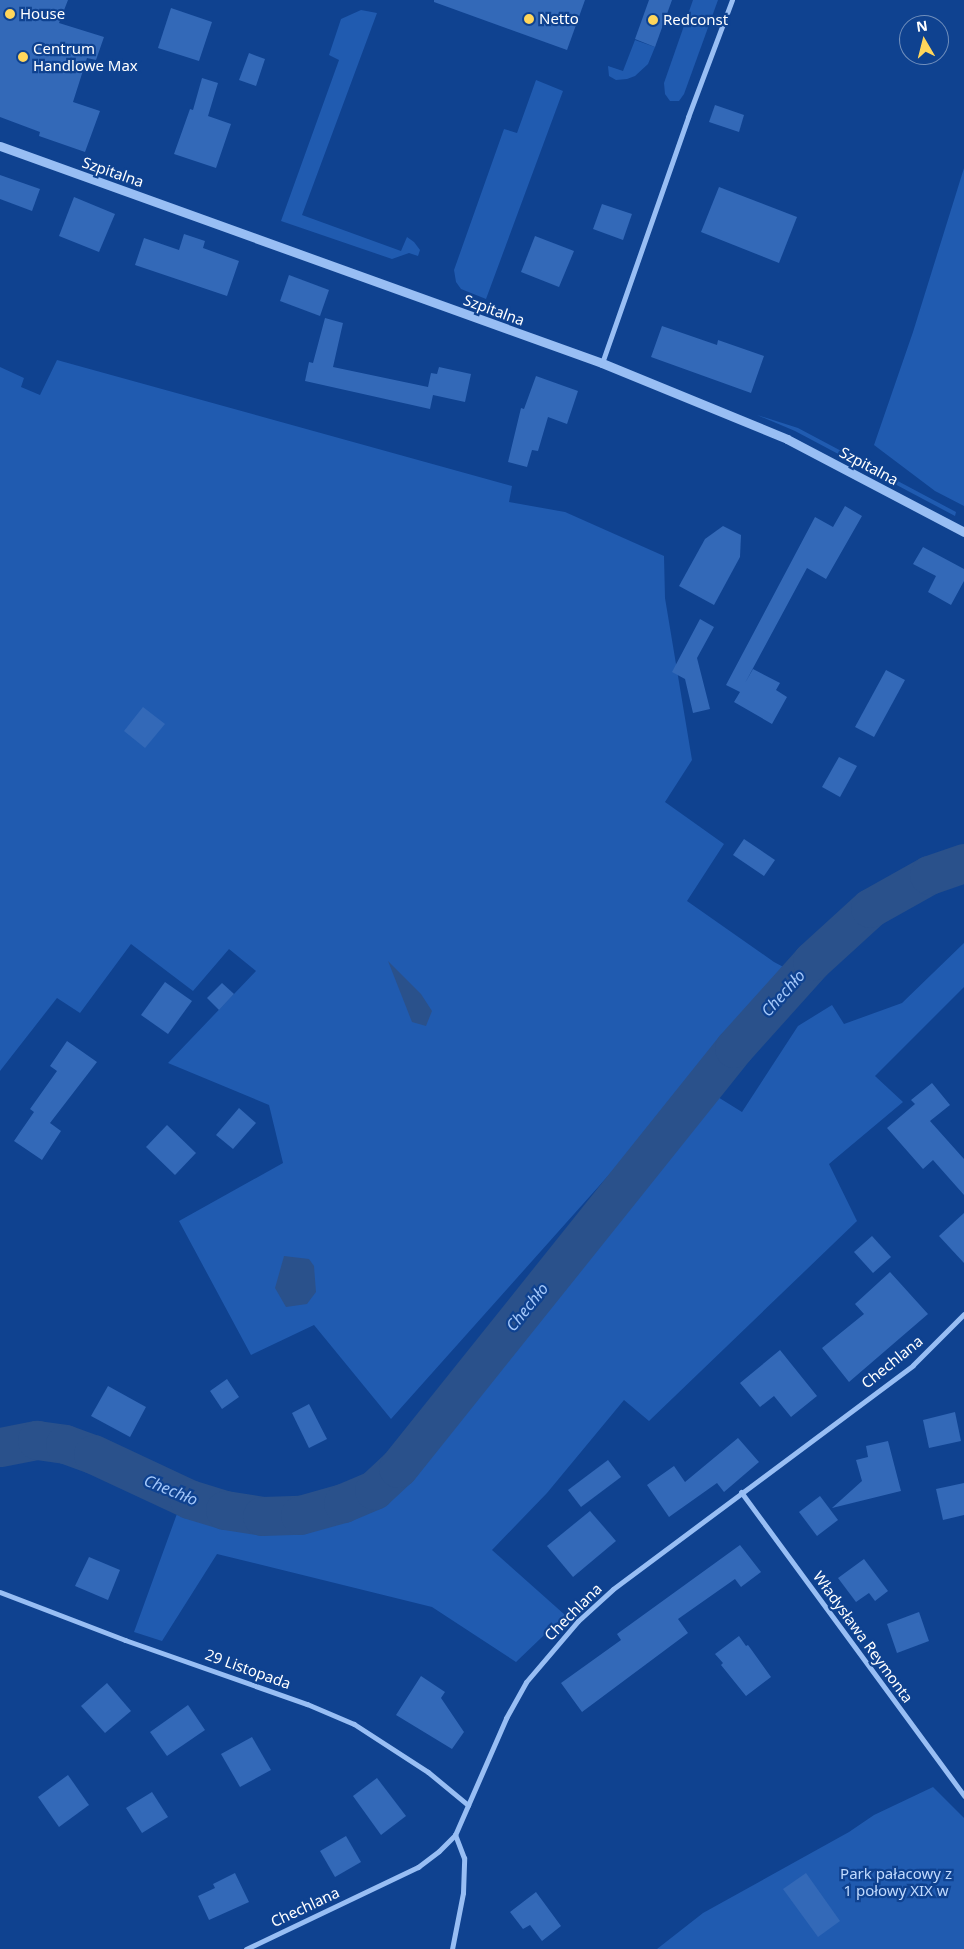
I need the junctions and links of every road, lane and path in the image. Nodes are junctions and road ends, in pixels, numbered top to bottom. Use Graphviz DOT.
graph roads {
  1 [pos="732,0"];
  2 [pos="0,146"];
  3 [pos="602,363"];
  4 [pos="964,532"];
  5 [pos="964,1314"];
  6 [pos="741,1492"];
  7 [pos="0,1592"];
  8 [pos="964,1796"];
  9 [pos="468,1805"];
  10 [pos="456,1835"];
  11 [pos="246,1949"];
  12 [pos="452,1949"];
  1 -- 3 [label="street"];
  2 -- 3 [label="street, Szpitalna"];
  3 -- 4 [label="street, Szpitalna"];
  5 -- 6 [label="street, Chechlana"];
  6 -- 8 [label="street, Władysława Reymonta"];
  6 -- 9 [label="street, Chechlana"];
  7 -- 9 [label="street, 29 Listopada"];
  9 -- 10 [label="street, Chechlana"];
  10 -- 11 [label="street, Chechlana"];
  10 -- 12 [label="street"];
}
